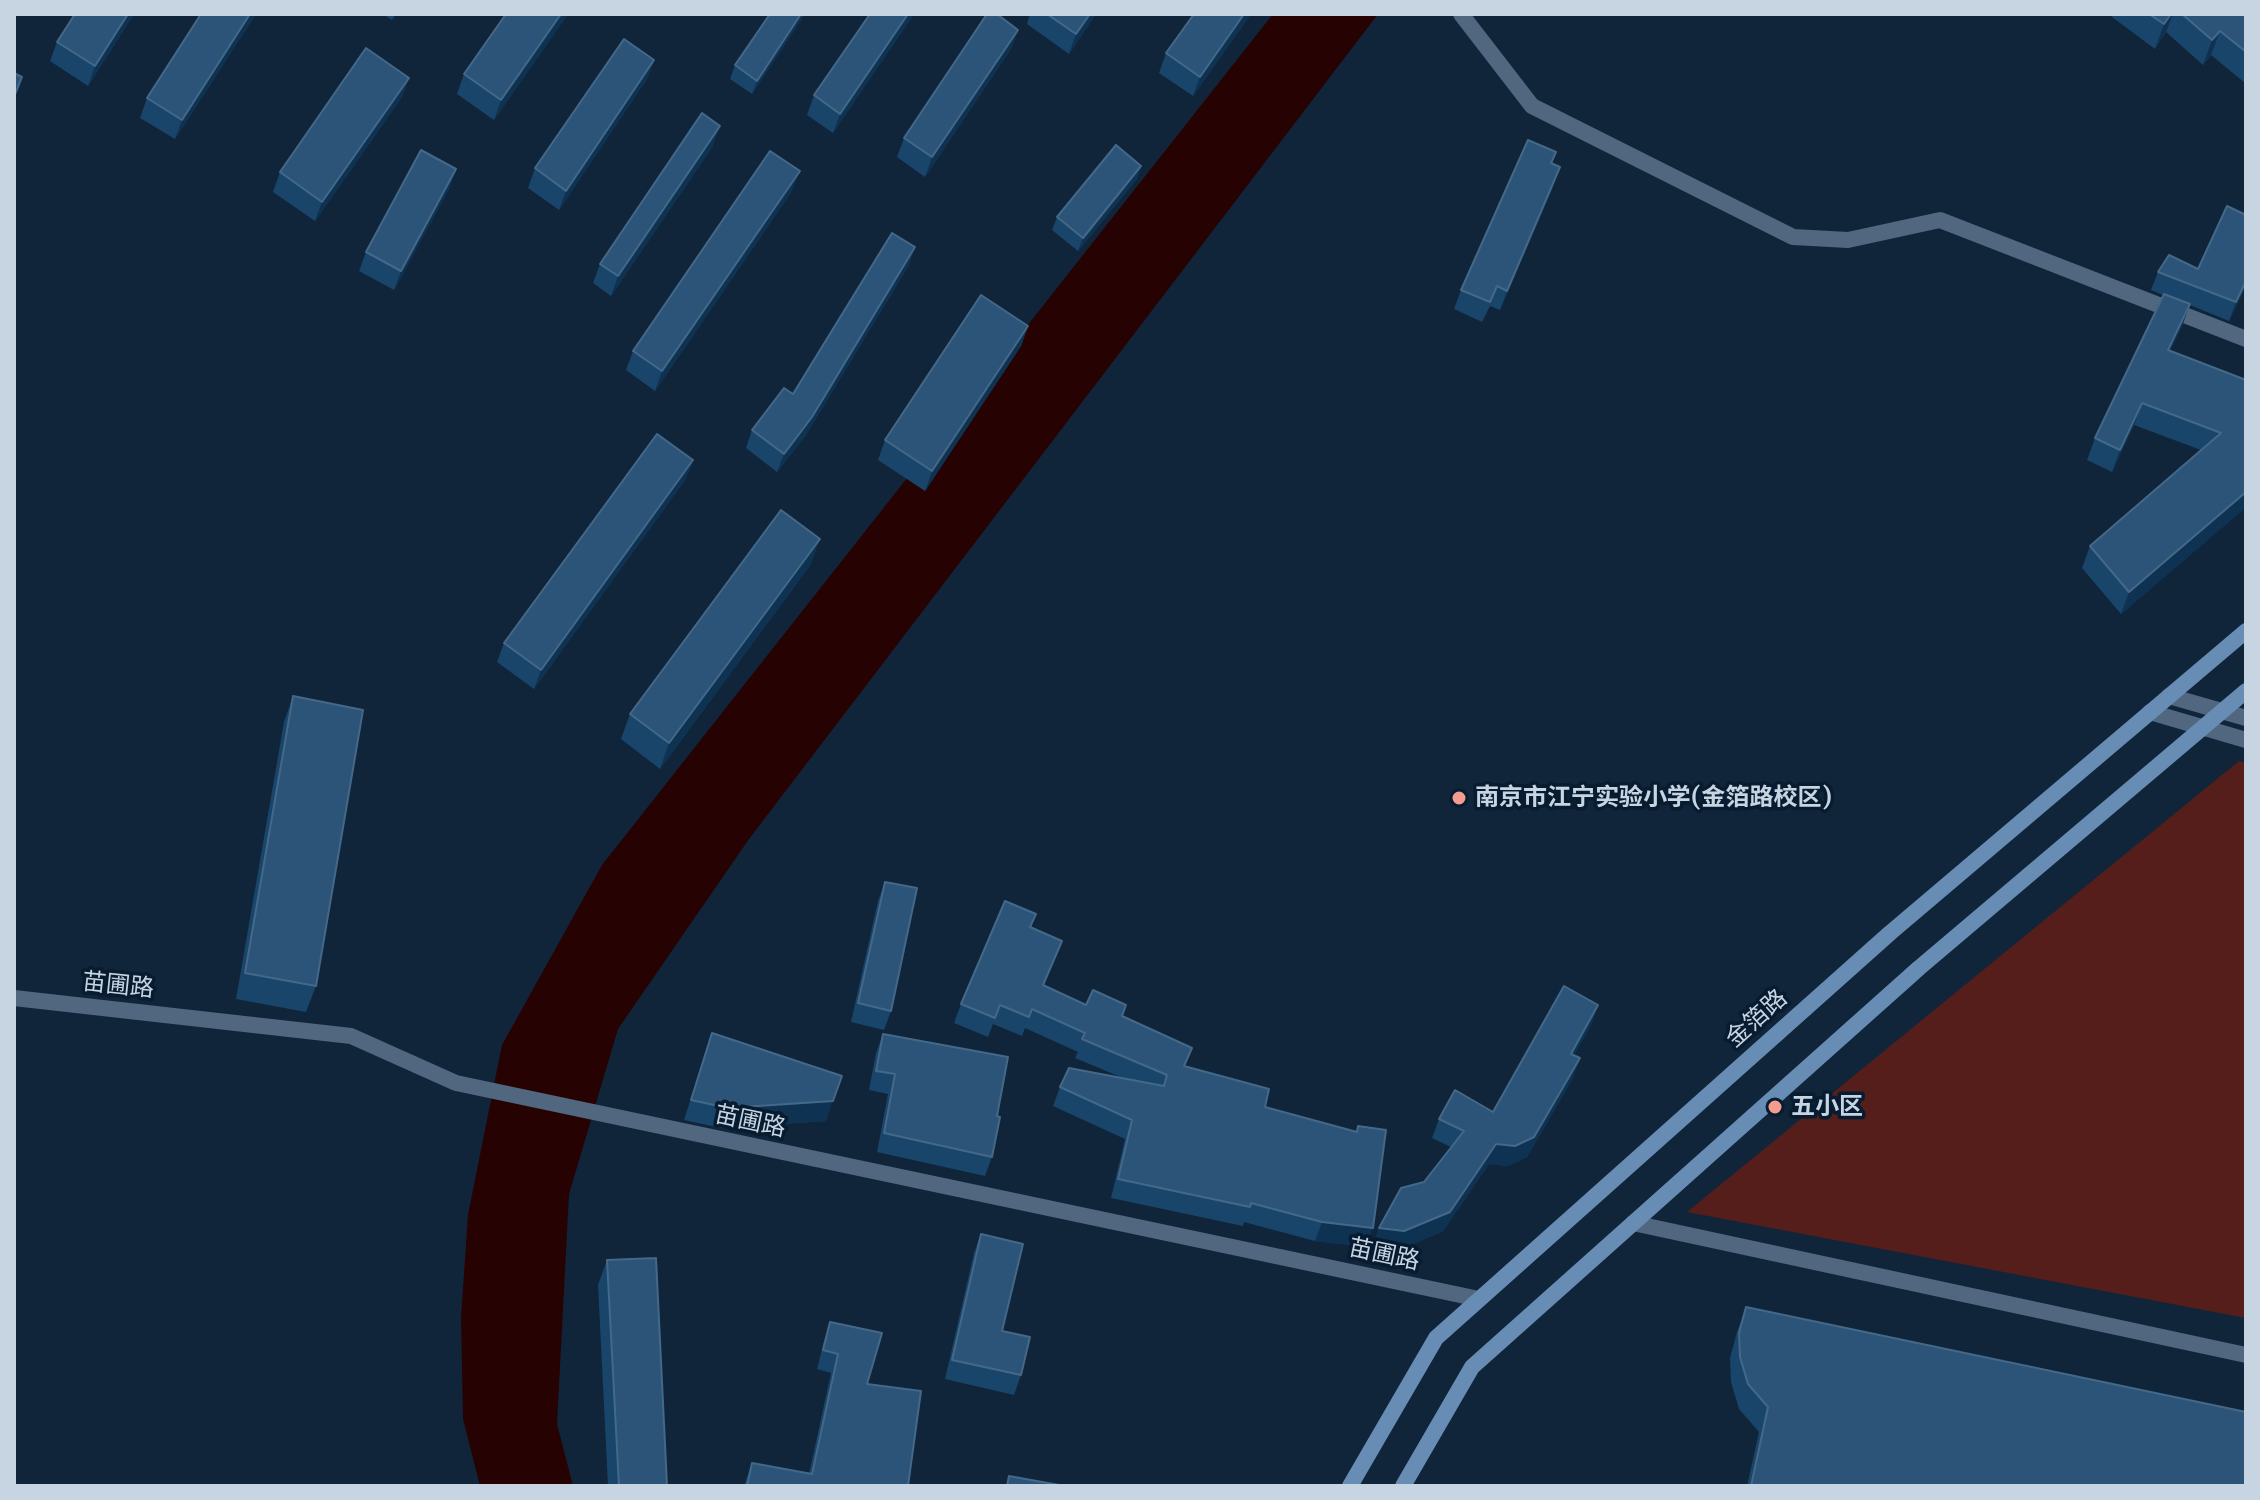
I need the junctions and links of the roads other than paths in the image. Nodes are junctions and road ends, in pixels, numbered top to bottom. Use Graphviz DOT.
graph roads {
  1 [pos="1461,14"];
  2 [pos="2246,339"];
  3 [pos="2246,631"];
  4 [pos="2246,691"];
  5 [pos="2169,696"];
  6 [pos="2222,711"];
  7 [pos="2150,712"];
  8 [pos="2246,718"];
  9 [pos="2203,727"];
  10 [pos="2246,740"];
  11 [pos="14,998"];
  12 [pos="1633,1223"];
  13 [pos="1479,1299"];
  14 [pos="2246,1355"];
  15 [pos="1350,1486"];
  16 [pos="1403,1486"];
  1 -- 2 [label="street"];
  3 -- 5 [label="main road, 金箔路"];
  4 -- 6 [label="main road"];
  5 -- 6 [label="street"];
  5 -- 7 [label="main road, 金箔路"];
  6 -- 8 [label="street"];
  6 -- 9 [label="main road"];
  7 -- 9 [label="street"];
  7 -- 13 [label="main road, 金箔路"];
  9 -- 10 [label="street"];
  9 -- 12 [label="main road"];
  11 -- 13 [label="street, 苗圃路"];
  12 -- 14 [label="street"];
  12 -- 16 [label="main road"];
  13 -- 15 [label="main road, 金箔路"];
}
